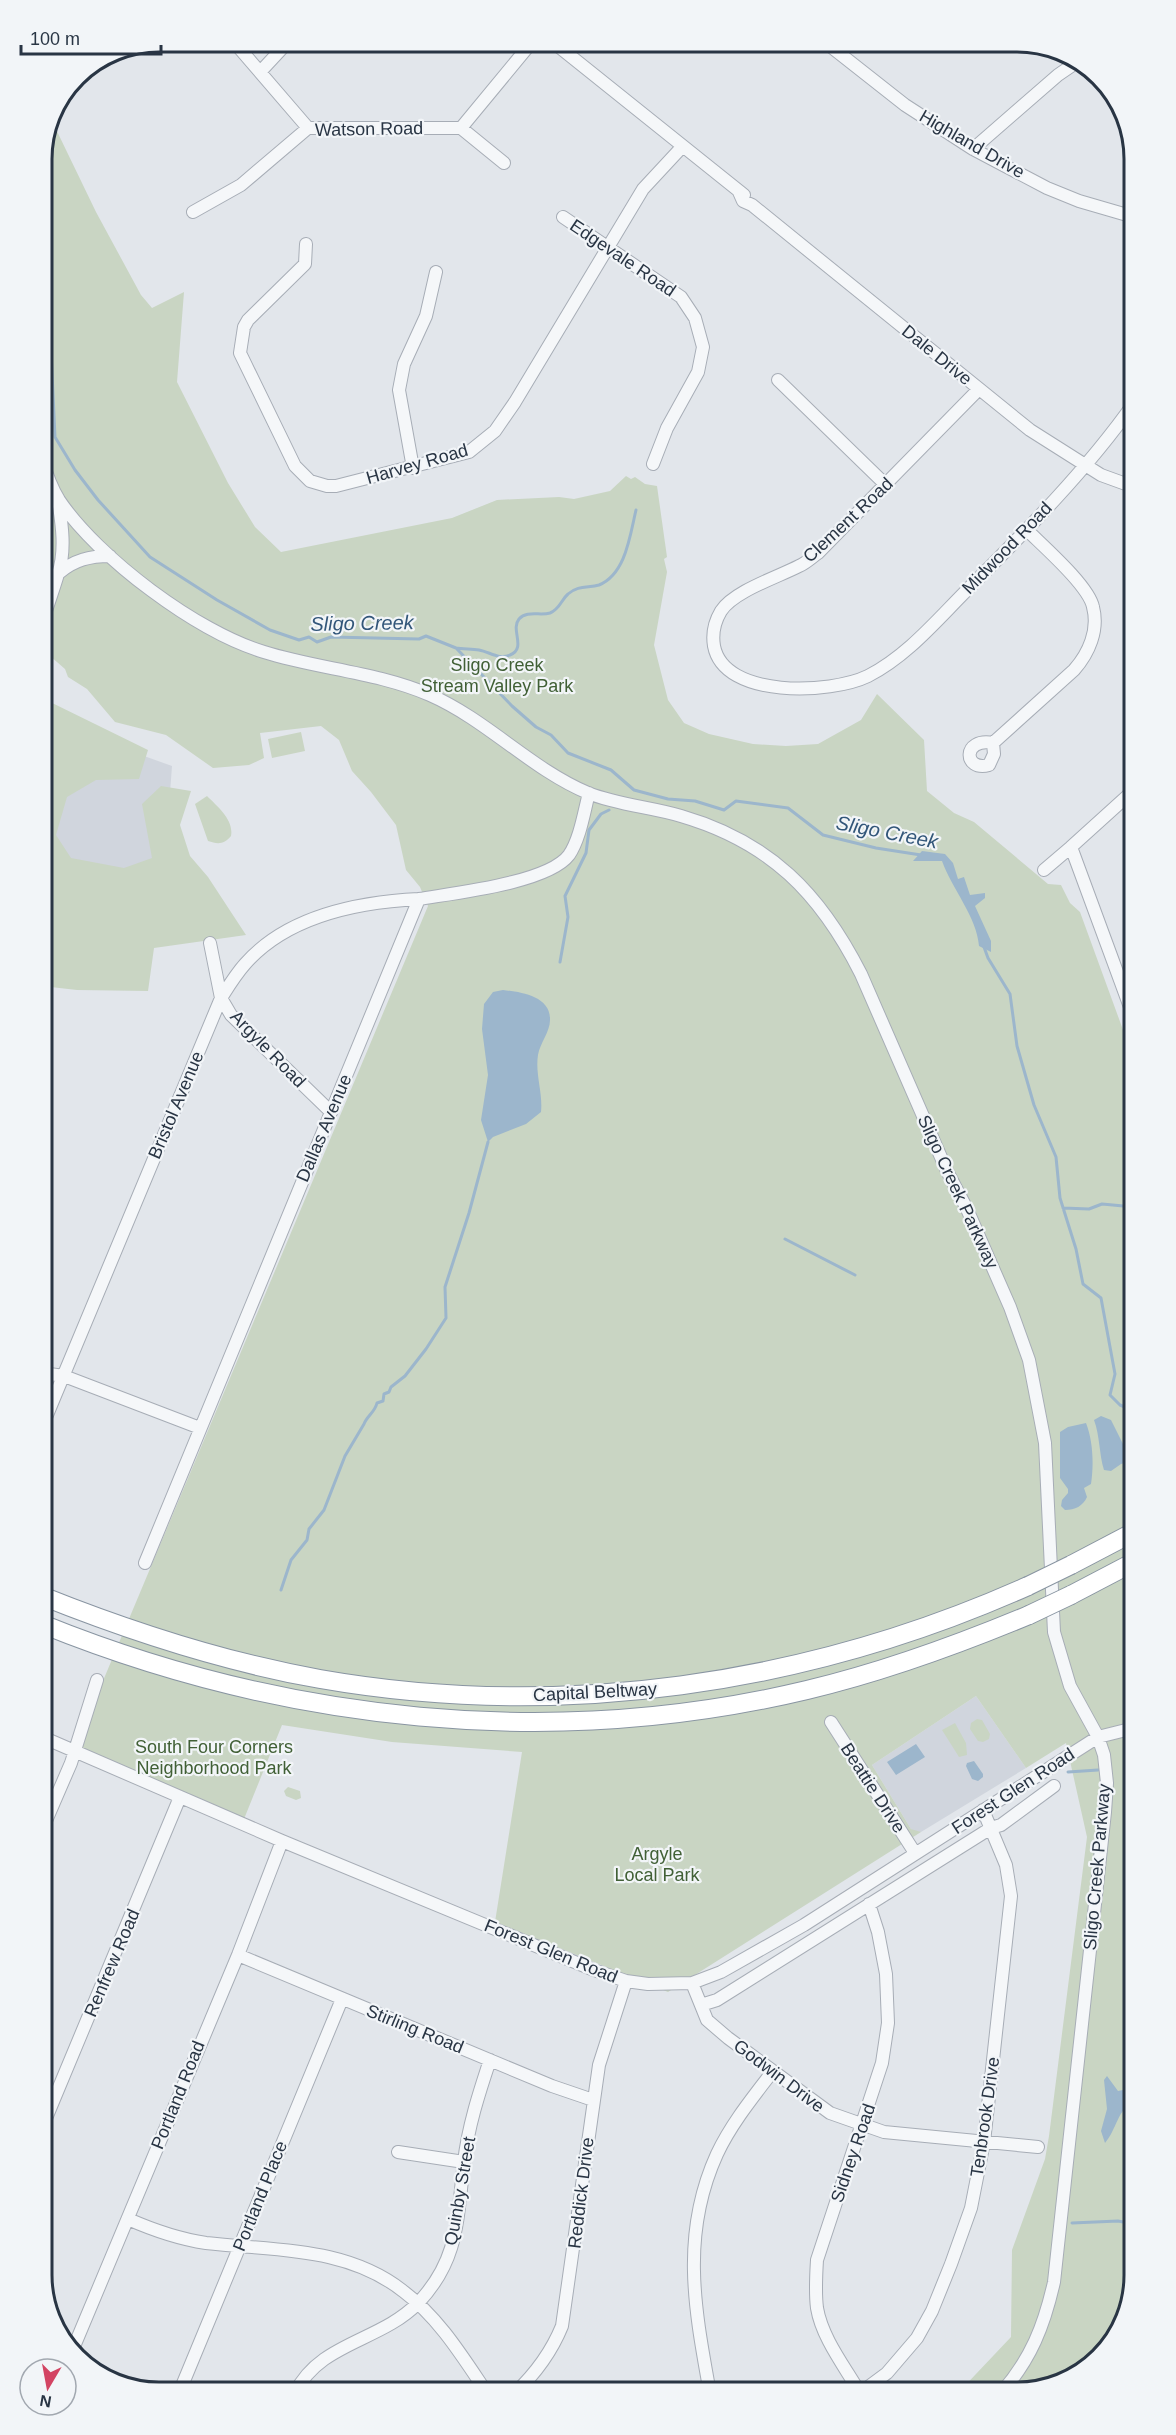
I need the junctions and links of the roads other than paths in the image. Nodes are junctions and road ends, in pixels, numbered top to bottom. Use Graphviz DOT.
graph roads {
  1 [pos="243,52"];
  2 [pos="279,52"];
  3 [pos="523,52"];
  4 [pos="566,52"];
  5 [pos="839,53"];
  6 [pos="1070,67"];
  7 [pos="261,71"];
  8 [pos="308,128"];
  9 [pos="461,128"];
  10 [pos="682,147"];
  11 [pos="973,148"];
  12 [pos="504,163"];
  13 [pos="192,212"];
  14 [pos="1124,214"];
  15 [pos="563,217"];
  16 [pos="306,244"];
  17 [pos="607,247"];
  18 [pos="436,272"];
  19 [pos="778,381"];
  20 [pos="979,389"];
  21 [pos="1124,416"];
  22 [pos="653,464"];
  23 [pos="1085,465"];
  24 [pos="413,468"];
  25 [pos="1124,483"];
  26 [pos="886,485"];
  27 [pos="53,489"];
  28 [pos="58,499"];
  29 [pos="1027,530"];
  30 [pos="110,556"];
  31 [pos="59,573"];
  32 [pos="53,583"];
  33 [pos="866,677"];
  34 [pos="993,742"];
  35 [pos="589,793"];
  36 [pos="1124,799"];
  37 [pos="1071,847"];
  38 [pos="1044,870"];
  39 [pos="419,899"];
  40 [pos="210,943"];
  41 [pos="1124,991"];
  42 [pos="221,998"];
  43 [pos="331,1112"];
  44 [pos="52,1374"];
  45 [pos="63,1376"];
  46 [pos="52,1402"];
  47 [pos="200,1428"];
  48 [pos="1124,1537"];
  49 [pos="145,1563"];
  50 [pos="1124,1567"];
  51 [pos="52,1600"];
  52 [pos="52,1628"];
  53 [pos="97,1680"];
  54 [pos="831,1722"];
  55 [pos="1124,1730"];
  56 [pos="1098,1737"];
  57 [pos="52,1741"];
  58 [pos="74,1750"];
  59 [pos="1054,1786"];
  60 [pos="180,1797"];
  61 [pos="52,1806"];
  62 [pos="983,1810"];
  63 [pos="991,1828"];
  64 [pos="282,1841"];
  65 [pos="915,1853"];
  66 [pos="869,1904"];
  67 [pos="238,1956"];
  68 [pos="626,1981"];
  69 [pos="692,1983"];
  70 [pos="342,1999"];
  71 [pos="701,2005"];
  72 [pos="490,2060"];
  73 [pos="773,2071"];
  74 [pos="593,2100"];
  75 [pos="52,2104"];
  76 [pos="863,2126"];
  77 [pos="984,2142"];
  78 [pos="1038,2147"];
  79 [pos="398,2152"];
  80 [pos="464,2162"];
  81 [pos="128,2220"];
  82 [pos="240,2244"];
  83 [pos="417,2303"];
  84 [pos="76,2342"];
  85 [pos="184,2382"];
  86 [pos="301,2382"];
  87 [pos="480,2382"];
  88 [pos="527,2382"];
  89 [pos="708,2382"];
  90 [pos="854,2382"];
  91 [pos="875,2382"];
  92 [pos="1011,2382"];
  1 -- 7 [label="street"];
  2 -- 7 [label="street"];
  3 -- 9 [label="street"];
  4 -- 10 [label="street, Dale Drive"];
  5 -- 11 [label="street, Highland Drive"];
  6 -- 11 [label="street"];
  7 -- 8 [label="street"];
  8 -- 9 [label="street, Watson Road"];
  8 -- 13 [label="street, Watson Road"];
  9 -- 12 [label="street"];
  10 -- 17 [label="street, Harvey Road"];
  10 -- 20 [label="street, Dale Drive"];
  11 -- 14 [label="street, Highland Drive"];
  15 -- 17 [label="street, Edgevale Road"];
  16 -- 24 [label="street, Harvey Road"];
  17 -- 22 [label="street, Edgevale Road"];
  17 -- 24 [label="street, Harvey Road"];
  18 -- 24 [label="street"];
  19 -- 26 [label="street"];
  20 -- 23 [label="street, Dale Drive"];
  20 -- 26 [label="street, Clement Road"];
  21 -- 23 [label="street, Midwood Road"];
  23 -- 25 [label="street, Dale Drive"];
  23 -- 29 [label="street, Midwood Road"];
  26 -- 33 [label="street, Clement Road"];
  27 -- 28 [label="street, Sligo Creek Parkway"];
  28 -- 30 [label="street, Sligo Creek Parkway"];
  28 -- 31 [label="street"];
  29 -- 33 [label="street, Midwood Road"];
  29 -- 34 [label="street"];
  30 -- 31 [label="street"];
  30 -- 35 [label="street, Sligo Creek Parkway"];
  31 -- 32 [label="street"];
  35 -- 39 [label="street"];
  35 -- 56 [label="street, Sligo Creek Parkway"];
  36 -- 37 [label="street"];
  37 -- 38 [label="street"];
  37 -- 41 [label="street"];
  39 -- 42 [label="street, Bristol Avenue"];
  39 -- 43 [label="street, Dallas Avenue"];
  40 -- 42 [label="street, Argyle Road"];
  42 -- 43 [label="street, Argyle Road"];
  42 -- 45 [label="street, Bristol Avenue"];
  43 -- 47 [label="street, Dallas Avenue"];
  44 -- 45 [label="street"];
  45 -- 46 [label="street, Bristol Avenue"];
  45 -- 47 [label="street"];
  47 -- 49 [label="street, Dallas Avenue"];
  48 -- 51 [label="highway, Capital Beltway, bridge"];
  50 -- 52 [label="highway, Capital Beltway, bridge"];
  53 -- 58 [label="street"];
  54 -- 65 [label="street, Beattie Drive"];
  55 -- 56 [label="street, Forest Glen Road"];
  56 -- 62 [label="street, Forest Glen Road"];
  56 -- 92 [label="street, Sligo Creek Parkway"];
  57 -- 58 [label="street, Forest Glen Road"];
  58 -- 60 [label="street, Forest Glen Road"];
  58 -- 61 [label="street"];
  59 -- 63 [label="street, Forest Glen Road"];
  60 -- 64 [label="street, Forest Glen Road"];
  60 -- 75 [label="street, Renfrew Road"];
  62 -- 63 [label="street, Tenbrook Drive"];
  62 -- 65 [label="street, Forest Glen Road"];
  63 -- 66 [label="street, Forest Glen Road"];
  63 -- 77 [label="street, Tenbrook Drive"];
  64 -- 67 [label="street, Portland Road"];
  64 -- 68 [label="street, Forest Glen Road"];
  65 -- 69 [label="street, Forest Glen Road"];
  66 -- 71 [label="street, Forest Glen Road"];
  66 -- 76 [label="street, Sidney Road"];
  67 -- 70 [label="street, Stirling Road"];
  67 -- 81 [label="street, Portland Road"];
  68 -- 69 [label="street, Forest Glen Road"];
  68 -- 74 [label="street, Reddick Drive"];
  69 -- 71 [label="street, Godwin Drive"];
  70 -- 72 [label="street, Stirling Road"];
  70 -- 82 [label="street, Portland Place"];
  71 -- 73 [label="street, Godwin Drive"];
  72 -- 74 [label="street, Stirling Road"];
  72 -- 80 [label="street, Quinby Street"];
  73 -- 76 [label="street, Godwin Drive"];
  73 -- 89 [label="street"];
  74 -- 88 [label="street, Reddick Drive"];
  76 -- 77 [label="street, Godwin Drive"];
  76 -- 90 [label="street, Sidney Road"];
  77 -- 78 [label="street, Godwin Drive"];
  77 -- 91 [label="street, Tenbrook Drive"];
  79 -- 80 [label="street"];
  80 -- 83 [label="street, Quinby Street"];
  81 -- 82 [label="street"];
  81 -- 84 [label="street, Portland Road"];
  82 -- 83 [label="street"];
  82 -- 85 [label="street, Portland Place"];
  83 -- 86 [label="street, Quinby Street"];
  83 -- 87 [label="street"];
}
